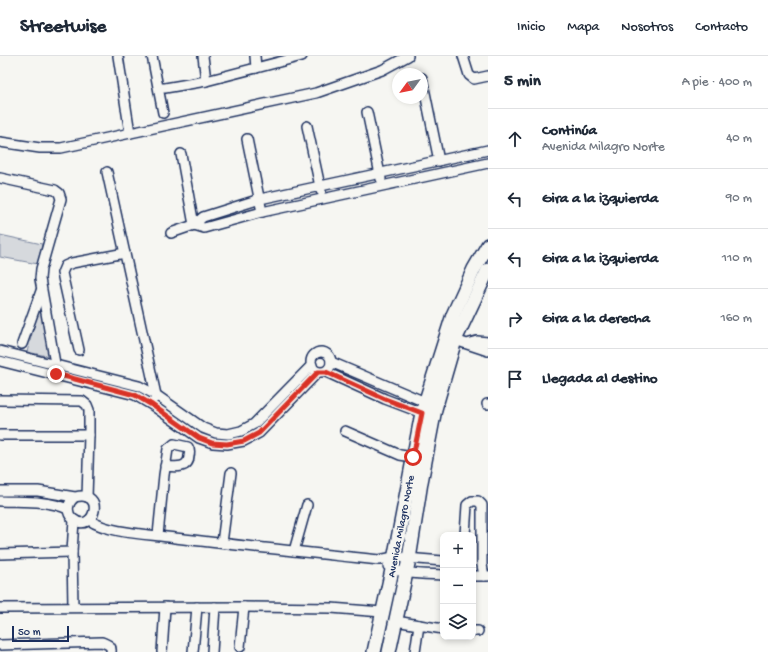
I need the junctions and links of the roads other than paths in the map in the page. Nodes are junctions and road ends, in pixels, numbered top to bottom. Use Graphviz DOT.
graph roads {
  1 [pos="118,56"];
  2 [pos="152,56"];
  3 [pos="203,56"];
  4 [pos="255,56"];
  5 [pos="302,56"];
  6 [pos="408,56"];
  7 [pos="463,56"];
  8 [pos="256,68"];
  9 [pos="488,76"];
  10 [pos="206,80"];
  11 [pos="159,88"];
  12 [pos="427,104"];
  13 [pos="367,112"];
  14 [pos="163,113"];
  15 [pos="307,126"];
  16 [pos="130,133"];
  17 [pos="247,139"];
  18 [pos="0,142"];
  19 [pos="488,150"];
  20 [pos="181,154"];
  21 [pos="473,154"];
  22 [pos="439,161"];
  23 [pos="488,163"];
  24 [pos="475,166"];
  25 [pos="107,172"];
  26 [pos="380,173"];
  27 [pos="0,178"];
  28 [pos="320,186"];
  29 [pos="382,186"];
  30 [pos="260,199"];
  31 [pos="323,199"];
  32 [pos="262,212"];
  33 [pos="194,225"];
  34 [pos="171,233"];
  35 [pos="488,244"];
  36 [pos="125,253"];
  37 [pos="488,270"];
  38 [pos="42,290"];
  39 [pos="461,342"];
  40 [pos="488,342"];
  41 [pos="22,344"];
  42 [pos="79,350"];
  43 [pos="0,351"];
  44 [pos="488,351"];
  45 [pos="0,361"];
  46 [pos="331,362"];
  47 [pos="56,364"];
  48 [pos="312,365"];
  49 [pos="322,372"];
  50 [pos="56,374"];
  51 [pos="156,395"];
  52 [pos="0,400"];
  53 [pos="152,405"];
  54 [pos="423,408"];
  55 [pos="345,430"];
  56 [pos="89,434"];
  57 [pos="0,435"];
  58 [pos="413,457"];
  59 [pos="165,466"];
  60 [pos="231,472"];
  61 [pos="0,491"];
  62 [pos="87,496"];
  63 [pos="75,497"];
  64 [pos="0,501"];
  65 [pos="307,505"];
  66 [pos="68,509"];
  67 [pos="74,520"];
  68 [pos="90,520"];
  69 [pos="465,532"];
  70 [pos="158,536"];
  71 [pos="222,543"];
  72 [pos="294,551"];
  73 [pos="72,552"];
  74 [pos="0,554"];
  75 [pos="409,559"];
  76 [pos="440,561"];
  77 [pos="393,564"];
  78 [pos="476,564"];
  79 [pos="482,565"];
  80 [pos="405,572"];
  81 [pos="440,575"];
  82 [pos="486,576"];
  83 [pos="73,607"];
  84 [pos="165,607"];
  85 [pos="197,607"];
  86 [pos="215,607"];
  87 [pos="244,607"];
  88 [pos="0,608"];
  89 [pos="382,612"];
  90 [pos="396,621"];
  91 [pos="419,626"];
  92 [pos="440,629"];
  93 [pos="0,645"];
  94 [pos="240,647"];
  95 [pos="390,650"];
  96 [pos="111,652"];
  97 [pos="162,652"];
  98 [pos="193,652"];
  99 [pos="212,652"];
  100 [pos="374,652"];
  101 [pos="415,652"];
  1 -- 16 [label="street"];
  2 -- 11 [label="street"];
  3 -- 10 [label="street"];
  4 -- 8 [label="street"];
  5 -- 8 [label="street"];
  6 -- 16 [label="street"];
  7 -- 9 [label="street"];
  8 -- 10 [label="street"];
  10 -- 11 [label="street"];
  11 -- 14 [label="street"];
  12 -- 22 [label="street"];
  13 -- 26 [label="street"];
  15 -- 28 [label="street"];
  16 -- 18 [label="street"];
  17 -- 30 [label="street"];
  19 -- 21 [label="street"];
  20 -- 33 [label="street"];
  21 -- 22 [label="street"];
  21 -- 24 [label="street"];
  22 -- 26 [label="street"];
  23 -- 24 [label="street"];
  24 -- 29 [label="street"];
  25 -- 36 [label="street"];
  26 -- 28 [label="street"];
  26 -- 29 [label="street"];
  27 -- 38 [label="street"];
  28 -- 30 [label="street"];
  28 -- 31 [label="street"];
  29 -- 31 [label="street"];
  30 -- 32 [label="street"];
  30 -- 33 [label="street"];
  31 -- 32 [label="street"];
  32 -- 33 [label="street"];
  33 -- 34 [label="street"];
  35 -- 54 [label="main road, Avenida Milagro Norte"];
  36 -- 42 [label="street"];
  36 -- 51 [label="street"];
  37 -- 39 [label="main road, Avenida Milagro Norte"];
  38 -- 41 [label="street"];
  38 -- 47 [label="street"];
  39 -- 40 [label="street"];
  39 -- 44 [label="street"];
  39 -- 75 [label="main road, Avenida Milagro Norte"];
  43 -- 47 [label="street"];
  45 -- 50 [label="street"];
  46 -- 48 [label="street"];
  46 -- 49 [label="street"];
  46 -- 54 [label="street"];
  47 -- 50 [label="street"];
  47 -- 51 [label="street"];
  48 -- 49 [label="street"];
  48 -- 51 [label="street"];
  49 -- 53 [label="street"];
  49 -- 54 [label="street"];
  50 -- 53 [label="street"];
  51 -- 53 [label="street"];
  52 -- 56 [label="street"];
  54 -- 58 [label="main road, Avenida Milagro Norte"];
  55 -- 58 [label="street"];
  56 -- 57 [label="street"];
  56 -- 62 [label="street"];
  58 -- 77 [label="main road, Avenida Milagro Norte"];
  59 -- 70 [label="street"];
  60 -- 71 [label="street"];
  61 -- 63 [label="street"];
  62 -- 63 [label="street"];
  62 -- 68 [label="street"];
  63 -- 66 [label="street"];
  64 -- 66 [label="street"];
  65 -- 72 [label="street"];
  66 -- 67 [label="street"];
  67 -- 68 [label="street"];
  67 -- 73 [label="street"];
  68 -- 70 [label="street"];
  69 -- 79 [label="street"];
  70 -- 71 [label="street"];
  71 -- 72 [label="street"];
  72 -- 77 [label="street"];
  73 -- 74 [label="street"];
  73 -- 83 [label="street"];
  75 -- 76 [label="street"];
  75 -- 77 [label="street"];
  75 -- 80 [label="main road, Avenida Milagro Norte"];
  77 -- 80 [label="street"];
  77 -- 89 [label="main road, Avenida Milagro Norte"];
  78 -- 79 [label="street"];
  79 -- 82 [label="street"];
  80 -- 81 [label="street"];
  80 -- 90 [label="main road, Avenida Milagro Norte"];
  83 -- 84 [label="street"];
  83 -- 88 [label="street"];
  84 -- 85 [label="street"];
  84 -- 97 [label="street"];
  85 -- 86 [label="street"];
  85 -- 98 [label="street"];
  86 -- 87 [label="street"];
  86 -- 99 [label="street"];
  87 -- 89 [label="street"];
  87 -- 94 [label="street"];
  89 -- 100 [label="main road, Avenida Milagro Norte"];
  90 -- 91 [label="street"];
  90 -- 95 [label="main road, Avenida Milagro Norte"];
  91 -- 92 [label="street"];
  91 -- 101 [label="street"];
  93 -- 96 [label="street"];
}
